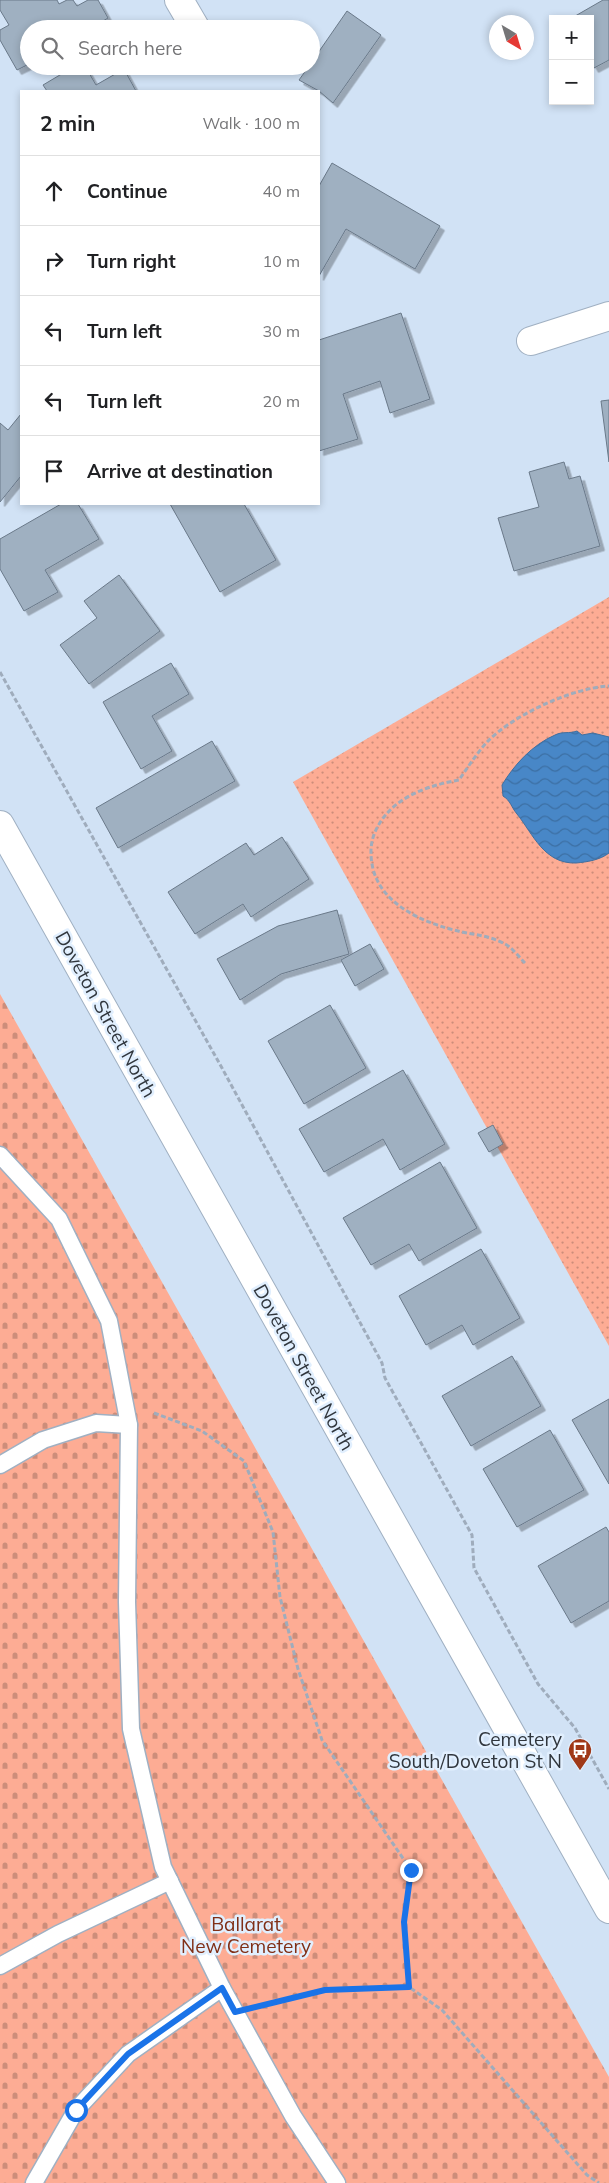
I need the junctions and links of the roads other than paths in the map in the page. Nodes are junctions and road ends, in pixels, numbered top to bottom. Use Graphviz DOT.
graph roads {
  1 [pos="179,0"];
  2 [pos="191,20"];
  3 [pos="609,316"];
  4 [pos="531,340"];
  5 [pos="0,826"];
  6 [pos="0,1155"];
  7 [pos="129,1425"];
  8 [pos="0,1465"];
  9 [pos="170,1881"];
  10 [pos="609,1909"];
  11 [pos="0,1966"];
  12 [pos="222,1988"];
  13 [pos="34,2183"];
  14 [pos="337,2183"];
  1 -- 2 [label="street"];
  3 -- 4 [label="street"];
  5 -- 10 [label="street, Doveton Street North"];
  6 -- 7 [label="lane"];
  7 -- 8 [label="lane"];
  7 -- 9 [label="lane"];
  9 -- 11 [label="lane"];
  9 -- 12 [label="lane"];
  12 -- 13 [label="lane"];
  12 -- 14 [label="lane"];
}
